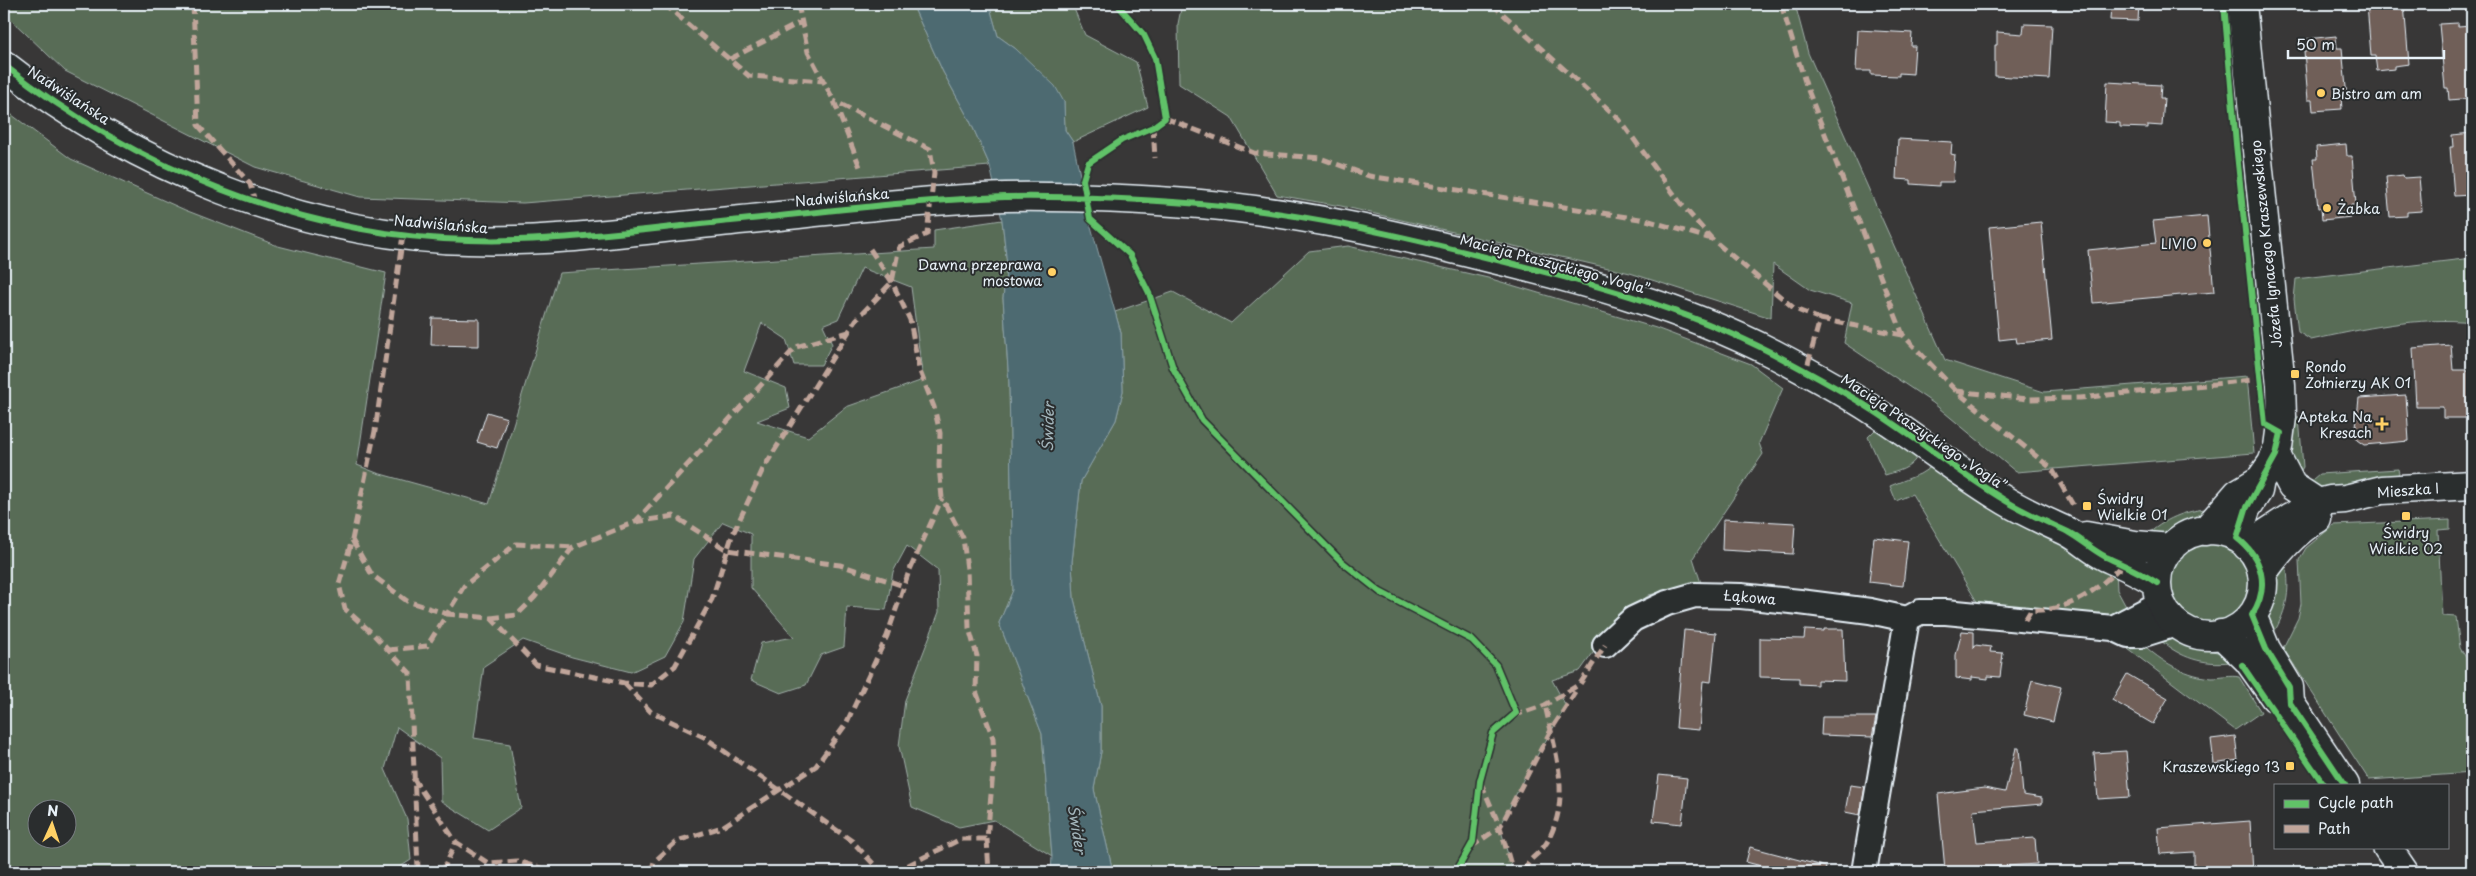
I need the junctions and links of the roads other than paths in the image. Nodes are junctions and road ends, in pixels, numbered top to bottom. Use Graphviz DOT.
graph roads {
  1 [pos="2242,4"];
  2 [pos="4,65"];
  3 [pos="1116,199"];
  4 [pos="2276,455"];
  5 [pos="2260,480"];
  6 [pos="2472,485"];
  7 [pos="2345,499"];
  8 [pos="2318,503"];
  9 [pos="2205,531"];
  10 [pos="2072,534"];
  11 [pos="2242,542"];
  12 [pos="2171,548"];
  13 [pos="2262,574"];
  14 [pos="2165,603"];
  15 [pos="2252,615"];
  16 [pos="1907,619"];
  17 [pos="2221,634"];
  18 [pos="1605,644"];
  19 [pos="2290,703"];
  20 [pos="2344,784"];
  21 [pos="2388,848"];
  22 [pos="1864,872"];
  23 [pos="2404,872"];
  1 -- 4 [label="street, Józefa Ignacego Kraszewskiego"];
  2 -- 3 [label="street, Nadwiślańska"];
  3 -- 10 [label="street, Macieja Ptaszyckiego „Vogla”"];
  4 -- 5 [label="street, Józefa Ignacego Kraszewskiego"];
  4 -- 8 [label="street"];
  5 -- 9 [label="street, Józefa Ignacego Kraszewskiego"];
  5 -- 11 [label="street, Józefa Ignacego Kraszewskiego"];
  6 -- 7 [label="street, Mieszka I"];
  7 -- 8 [label="street, Mieszka I"];
  7 -- 13 [label="street, Mieszka I"];
  8 -- 11 [label="street, Mieszka I"];
  9 -- 11 [label="street"];
  9 -- 12 [label="street"];
  10 -- 12 [label="street, Macieja Ptaszyckiego „Vogla”"];
  10 -- 14 [label="street, Macieja Ptaszyckiego „Vogla”"];
  11 -- 13 [label="street"];
  12 -- 14 [label="street"];
  13 -- 15 [label="street"];
  14 -- 16 [label="street"];
  14 -- 17 [label="street"];
  15 -- 17 [label="street"];
  15 -- 19 [label="street"];
  16 -- 18 [label="street, Łąkowa"];
  16 -- 22 [label="street"];
  17 -- 19 [label="street"];
  19 -- 20 [label="street"];
  21 -- 23 [label="street"];
}
